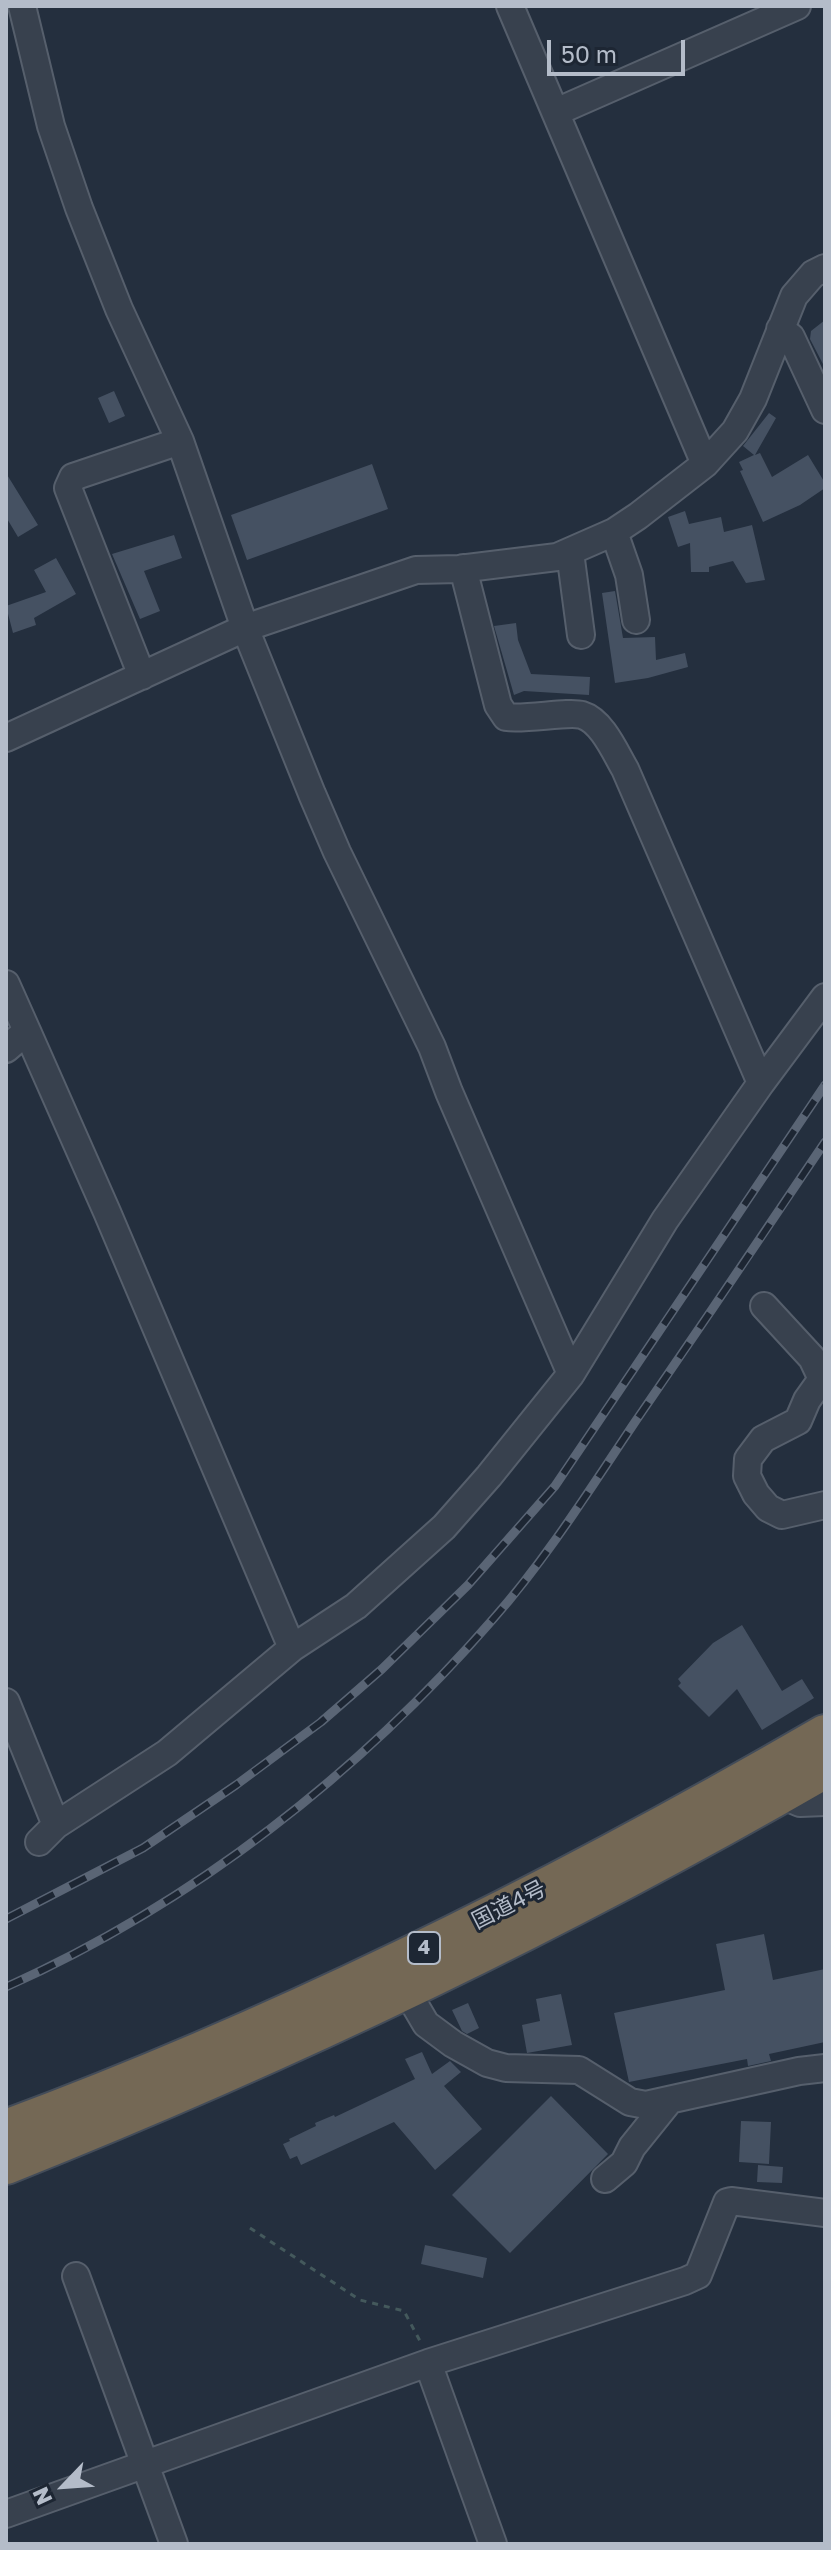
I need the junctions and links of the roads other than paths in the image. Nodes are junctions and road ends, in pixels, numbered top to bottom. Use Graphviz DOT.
graph roads {
  1 [pos="22,6"];
  2 [pos="510,6"];
  3 [pos="797,6"];
  4 [pos="556,112"];
  5 [pos="825,268"];
  6 [pos="780,329"];
  7 [pos="819,379"];
  8 [pos="825,410"];
  9 [pos="180,441"];
  10 [pos="705,464"];
  11 [pos="614,532"];
  12 [pos="570,552"];
  13 [pos="463,568"];
  14 [pos="636,620"];
  15 [pos="245,628"];
  16 [pos="581,635"];
  17 [pos="142,676"];
  18 [pos="6,738"];
  19 [pos="6,984"];
  20 [pos="825,997"];
  21 [pos="27,1031"];
  22 [pos="6,1049"];
  23 [pos="761,1083"];
  24 [pos="764,1306"];
  25 [pos="571,1374"];
  26 [pos="825,1505"];
  27 [pos="292,1648"];
  28 [pos="6,1702"];
  29 [pos="825,1734"];
  30 [pos="825,1769"];
  31 [pos="781,1795"];
  32 [pos="825,1802"];
  33 [pos="406,1990"];
  34 [pos="825,2068"];
  35 [pos="669,2101"];
  36 [pos="6,2129"];
  37 [pos="6,2165"];
  38 [pos="605,2179"];
  39 [pos="825,2213"];
  40 [pos="76,2276"];
  41 [pos="428,2363"];
  42 [pos="144,2463"];
  43 [pos="6,2514"];
  44 [pos="174,2544"];
  45 [pos="493,2544"];
  1 -- 9 [label="street"];
  2 -- 4 [label="street"];
  3 -- 4 [label="street"];
  4 -- 10 [label="street"];
  5 -- 6 [label="street"];
  6 -- 7 [label="street"];
  6 -- 10 [label="street"];
  7 -- 8 [label="street"];
  9 -- 15 [label="street"];
  9 -- 17 [label="street"];
  10 -- 11 [label="street"];
  11 -- 12 [label="street"];
  11 -- 14 [label="street"];
  12 -- 13 [label="street"];
  12 -- 16 [label="street"];
  13 -- 15 [label="street"];
  13 -- 23 [label="street"];
  15 -- 17 [label="street"];
  15 -- 25 [label="street"];
  17 -- 18 [label="street"];
  19 -- 21 [label="street"];
  20 -- 23 [label="street"];
  21 -- 22 [label="street"];
  21 -- 27 [label="street"];
  23 -- 25 [label="street"];
  24 -- 26 [label="street"];
  25 -- 27 [label="street"];
  27 -- 28 [label="street"];
  29 -- 36 [label="highway, 国道4号 / 4"];
  30 -- 31 [label="highway, 国道4号 / 4"];
  31 -- 32 [label="street"];
  31 -- 33 [label="highway, 国道4号 / 4"];
  33 -- 35 [label="street"];
  33 -- 37 [label="highway, 国道4号 / 4"];
  34 -- 35 [label="street"];
  35 -- 38 [label="street"];
  39 -- 41 [label="street"];
  40 -- 42 [label="street"];
  41 -- 42 [label="street"];
  41 -- 45 [label="street"];
  42 -- 43 [label="street"];
  42 -- 44 [label="street"];
}
